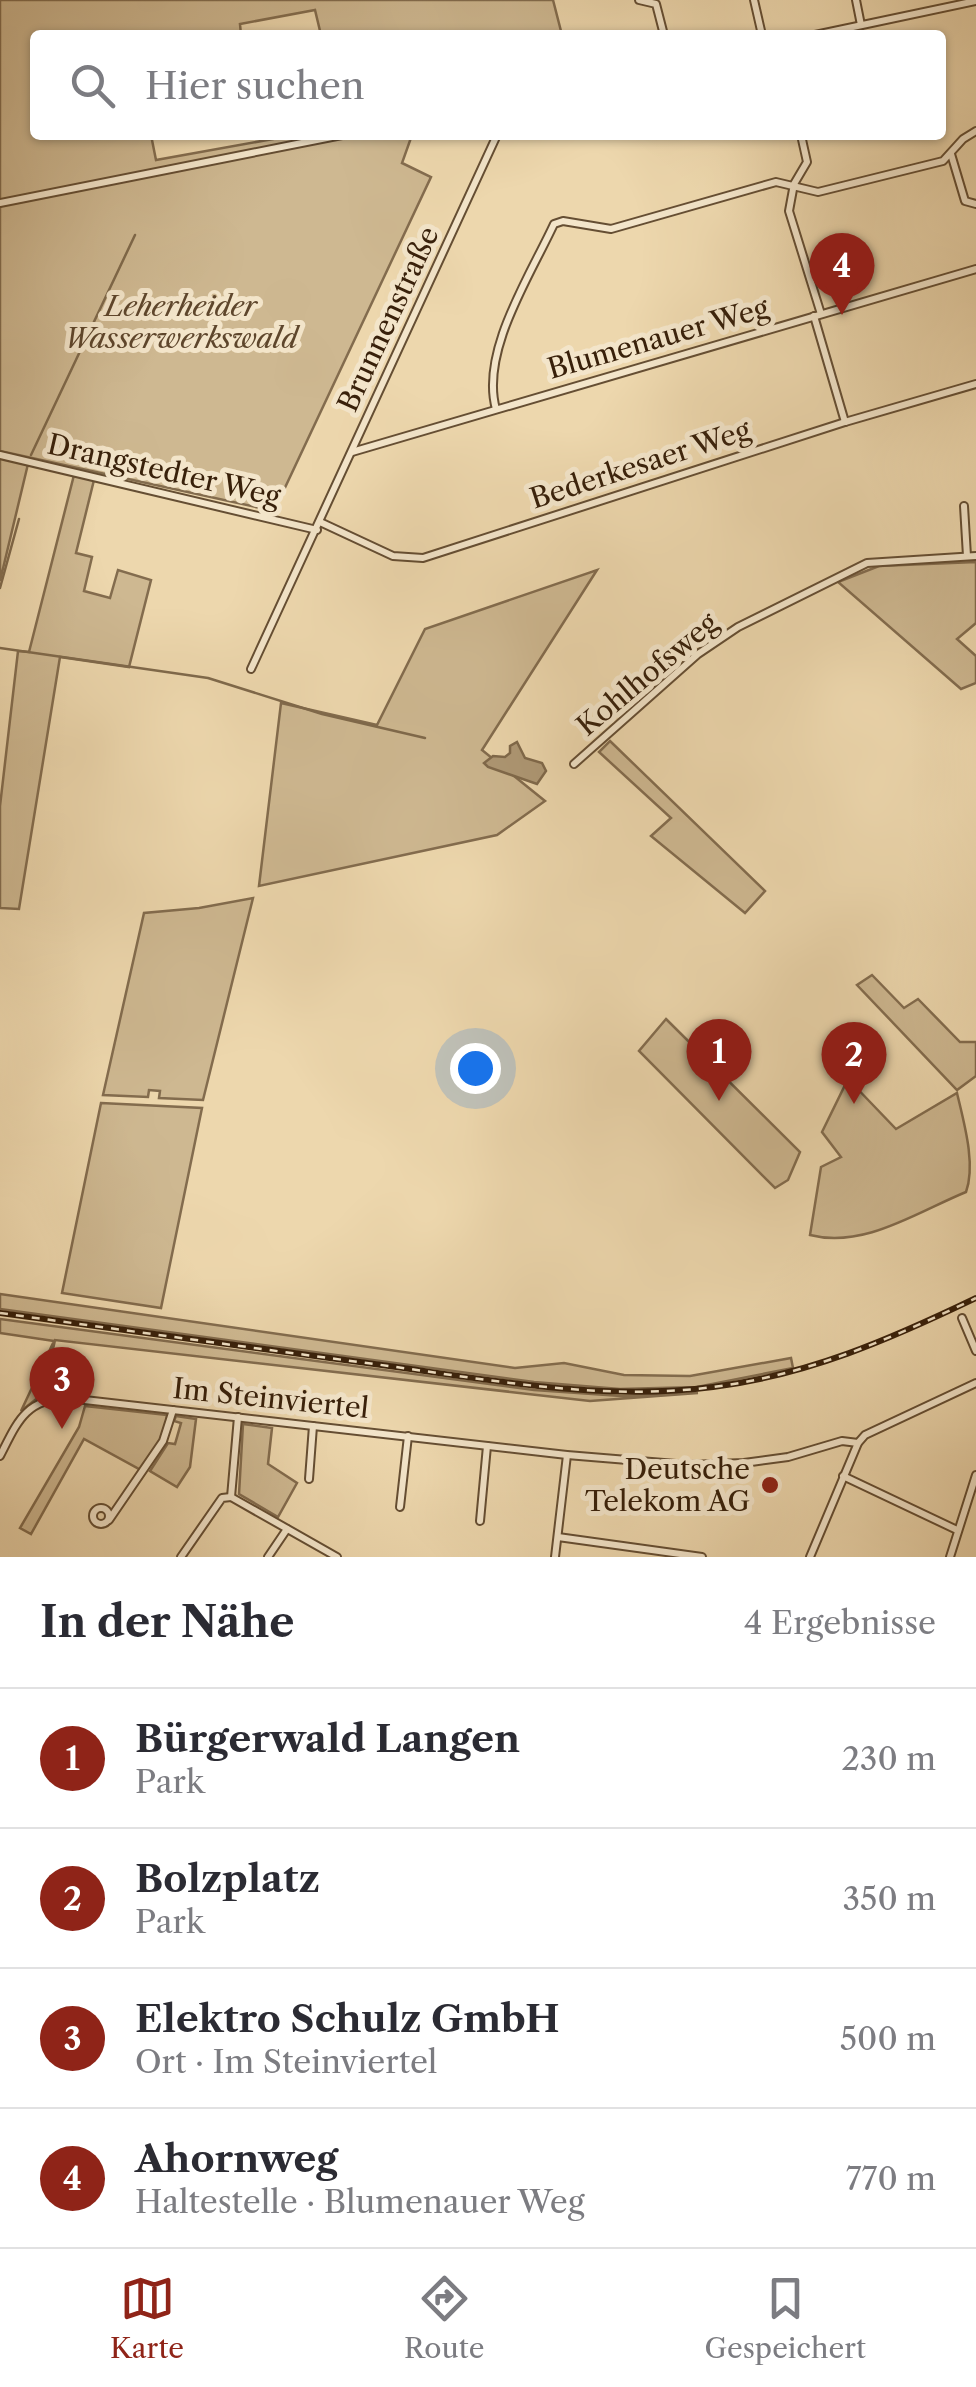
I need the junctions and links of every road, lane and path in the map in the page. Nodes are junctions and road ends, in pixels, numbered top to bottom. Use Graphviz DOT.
graph roads {
  1 [pos="640,0"];
  2 [pos="754,0"];
  3 [pos="856,0"];
  4 [pos="976,1"];
  5 [pos="861,25"];
  6 [pos="663,30"];
  7 [pos="761,30"];
  8 [pos="838,30"];
  9 [pos="976,131"];
  10 [pos="317,140"];
  11 [pos="495,140"];
  12 [pos="802,140"];
  13 [pos="951,154"];
  14 [pos="794,184"];
  15 [pos="0,203"];
  16 [pos="976,204"];
  17 [pos="976,268"];
  18 [pos="817,315"];
  19 [pos="976,384"];
  20 [pos="496,410"];
  21 [pos="845,422"];
  22 [pos="352,452"];
  23 [pos="0,455"];
  24 [pos="964,506"];
  25 [pos="318,526"];
  26 [pos="972,556"];
  27 [pos="251,669"];
  28 [pos="574,764"];
  29 [pos="962,1318"];
  30 [pos="976,1351"];
  31 [pos="976,1383"];
  32 [pos="172,1410"];
  33 [pos="238,1417"];
  34 [pos="313,1426"];
  35 [pos="408,1436"];
  36 [pos="858,1443"];
  37 [pos="487,1446"];
  38 [pos="566,1454"];
  39 [pos="0,1456"];
  40 [pos="976,1474"];
  41 [pos="844,1476"];
  42 [pos="309,1479"];
  43 [pos="231,1497"];
  44 [pos="400,1507"];
  45 [pos="109,1520"];
  46 [pos="480,1521"];
  47 [pos="288,1529"];
  48 [pos="957,1530"];
  49 [pos="558,1537"];
  50 [pos="181,1557"];
  51 [pos="268,1557"];
  52 [pos="338,1557"];
  53 [pos="556,1557"];
  54 [pos="702,1557"];
  55 [pos="810,1557"];
  56 [pos="950,1557"];
  1 -- 6 [label="street"];
  2 -- 7 [label="street"];
  3 -- 5 [label="street"];
  4 -- 5 [label="street"];
  5 -- 8 [label="street"];
  9 -- 13 [label="street"];
  10 -- 15 [label="street"];
  11 -- 22 [label="street, Brunnenstraße"];
  12 -- 14 [label="street"];
  13 -- 14 [label="street"];
  13 -- 16 [label="street"];
  14 -- 18 [label="street"];
  14 -- 20 [label="street"];
  17 -- 18 [label="street, Blumenauer Weg"];
  18 -- 20 [label="street, Blumenauer Weg"];
  18 -- 21 [label="street"];
  19 -- 21 [label="street, Bederkesaer Weg"];
  20 -- 22 [label="street, Blumenauer Weg"];
  21 -- 25 [label="street, Bederkesaer Weg"];
  22 -- 25 [label="street, Brunnenstraße"];
  23 -- 25 [label="street, Drangstedter Weg"];
  24 -- 26 [label="street"];
  25 -- 27 [label="street, Brunnenstraße"];
  26 -- 28 [label="street, Kohlhofsweg"];
  29 -- 30 [label="street"];
  31 -- 36 [label="street"];
  32 -- 33 [label="street, Im Steinviertel"];
  32 -- 39 [label="street, Im Steinviertel"];
  32 -- 45 [label="street"];
  33 -- 34 [label="street, Im Steinviertel"];
  33 -- 43 [label="street"];
  34 -- 35 [label="street, Im Steinviertel"];
  34 -- 42 [label="street"];
  35 -- 37 [label="street, Im Steinviertel"];
  35 -- 44 [label="street"];
  36 -- 38 [label="street, Im Steinviertel"];
  36 -- 41 [label="street"];
  37 -- 38 [label="street, Im Steinviertel"];
  37 -- 46 [label="street"];
  38 -- 49 [label="street"];
  40 -- 48 [label="street"];
  41 -- 48 [label="street"];
  41 -- 55 [label="street"];
  43 -- 47 [label="street"];
  43 -- 50 [label="street"];
  47 -- 51 [label="street"];
  47 -- 52 [label="street"];
  48 -- 56 [label="street"];
  49 -- 53 [label="street"];
  49 -- 54 [label="street"];
}
